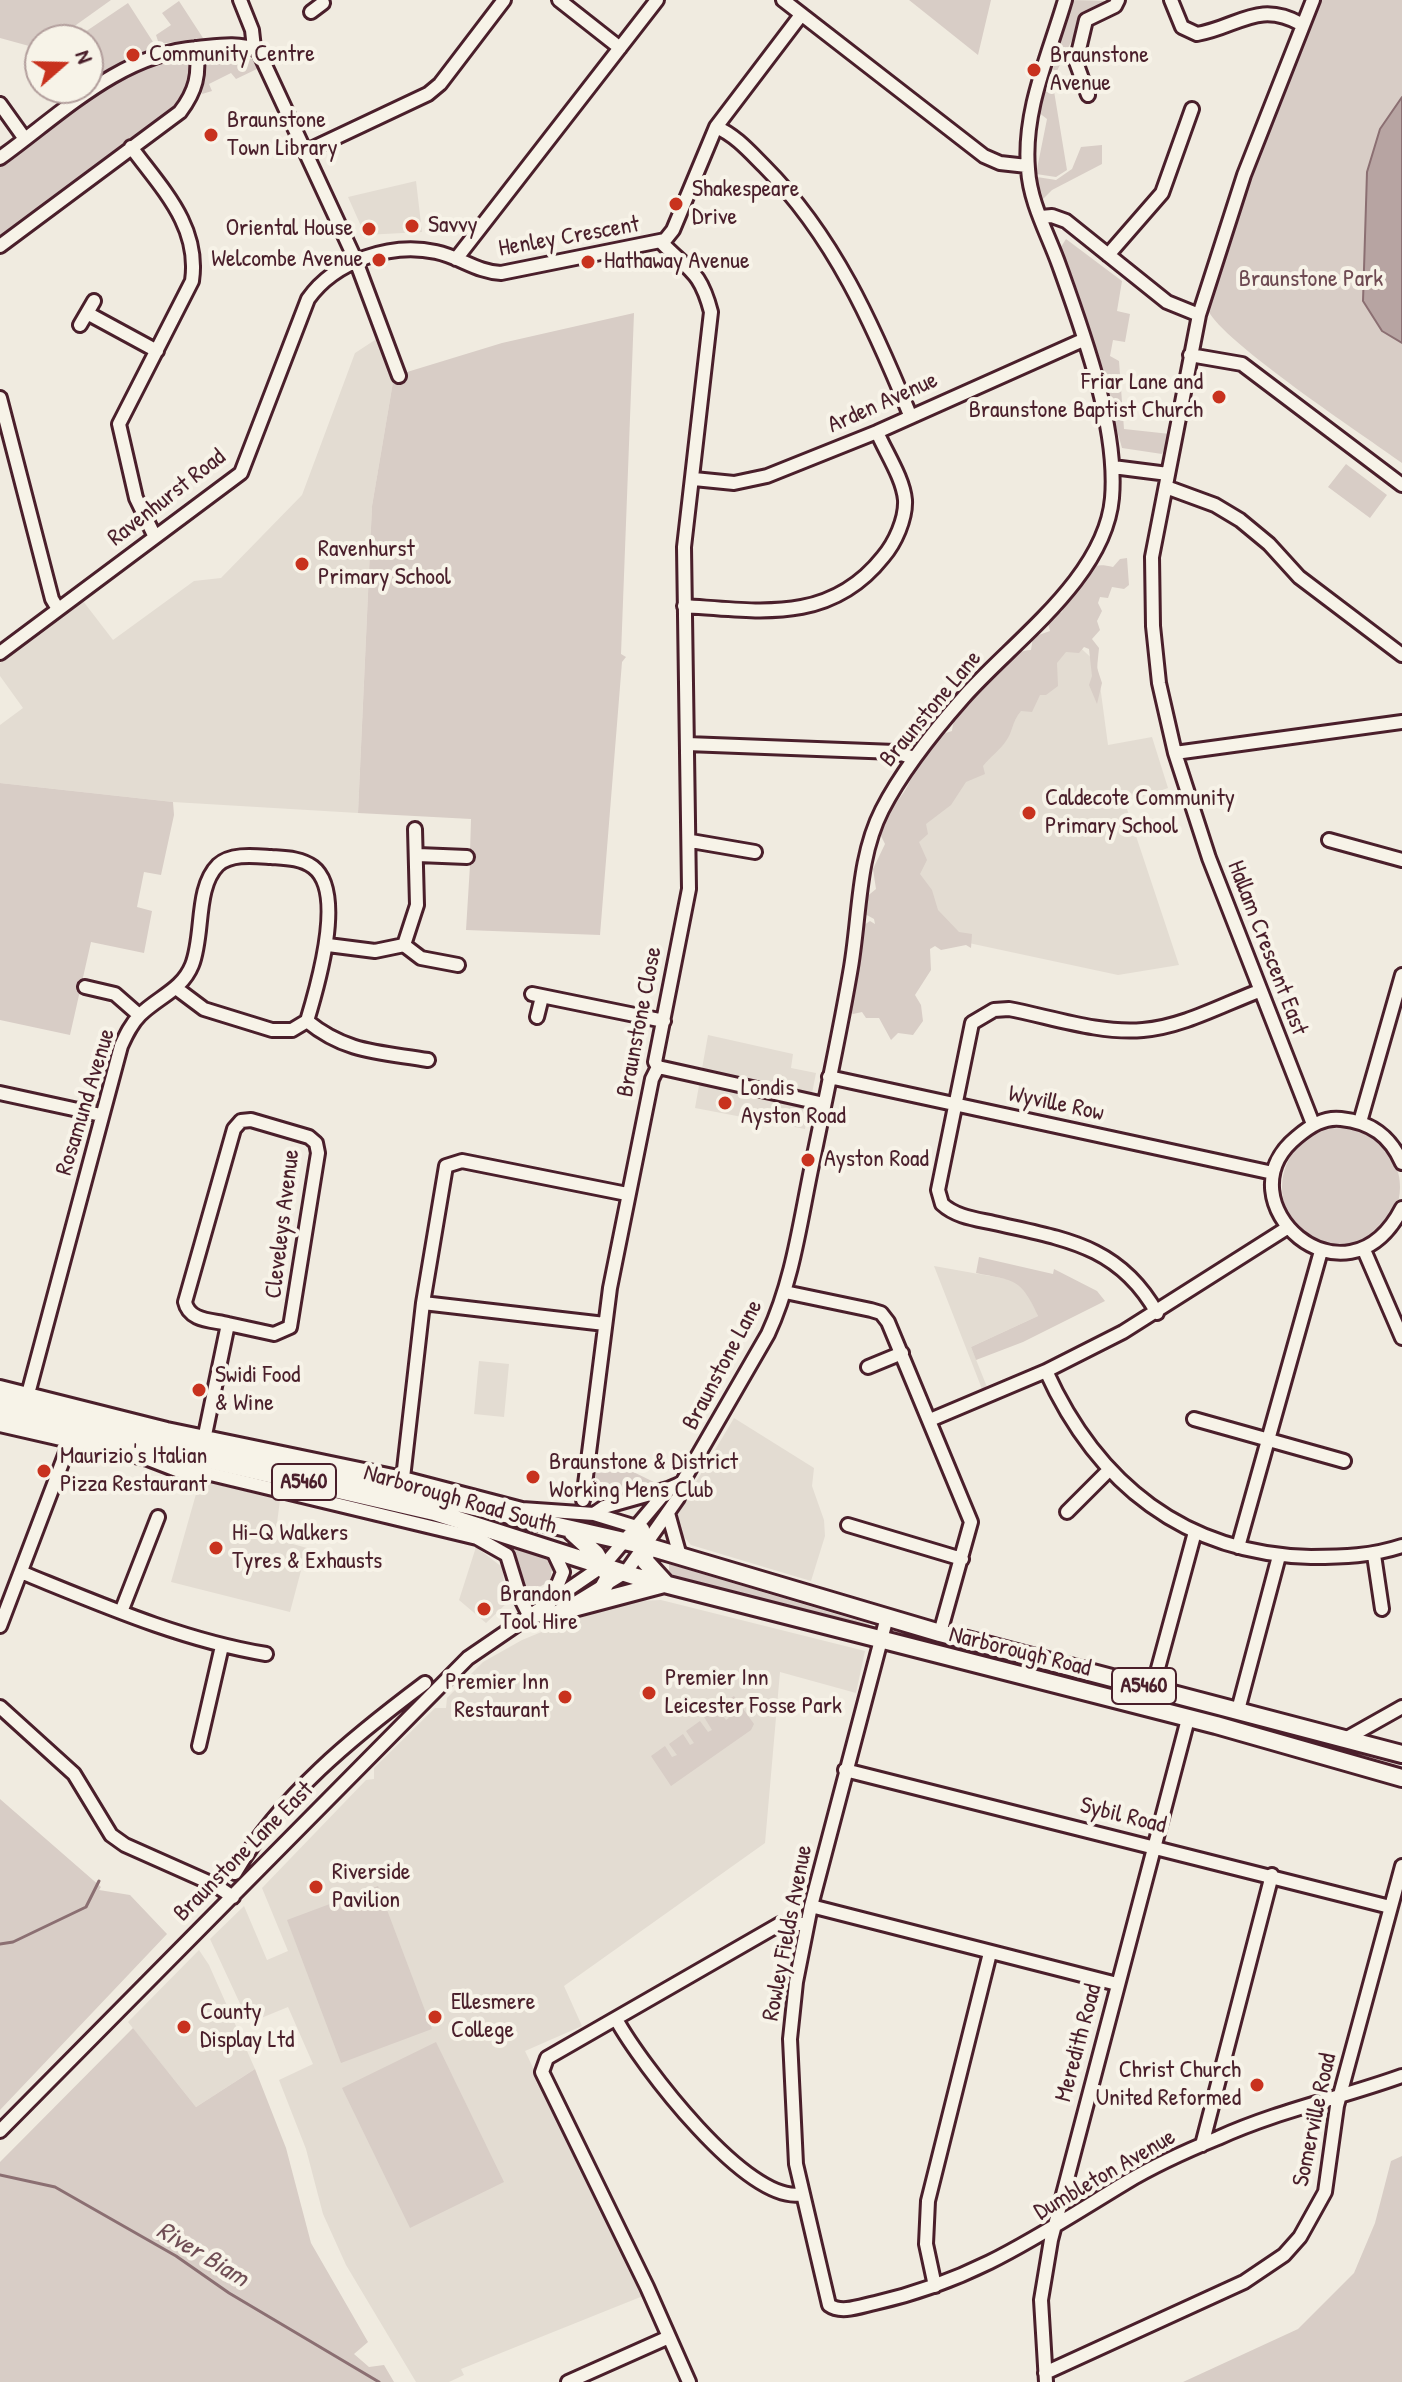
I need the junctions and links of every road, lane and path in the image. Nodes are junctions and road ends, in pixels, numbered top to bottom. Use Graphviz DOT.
graph roads {
  1 [pos="240,0"];
  2 [pos="504,0"];
  3 [pos="559,0"];
  4 [pos="657,0"];
  5 [pos="783,0"];
  6 [pos="1065,0"];
  7 [pos="1118,0"];
  8 [pos="1171,0"];
  9 [pos="1313,0"];
  10 [pos="324,4"];
  11 [pos="311,12"];
  12 [pos="801,15"];
  13 [pos="1301,24"];
  14 [pos="196,48"];
  15 [pos="254,48"];
  16 [pos="620,48"];
  17 [pos="1088,95"];
  18 [pos="0,104"];
  19 [pos="1192,109"];
  20 [pos="716,127"];
  21 [pos="25,139"];
  22 [pos="131,147"];
  23 [pos="305,152"];
  24 [pos="0,158"];
  25 [pos="1027,166"];
  26 [pos="1041,217"];
  27 [pos="661,242"];
  28 [pos="0,246"];
  29 [pos="1108,255"];
  30 [pos="456,259"];
  31 [pos="356,261"];
  32 [pos="94,301"];
  33 [pos="87,313"];
  34 [pos="1199,315"];
  35 [pos="80,325"];
  36 [pos="1083,340"];
  37 [pos="157,351"];
  38 [pos="1190,355"];
  39 [pos="399,376"];
  40 [pos="0,398"];
  41 [pos="2,414"];
  42 [pos="910,415"];
  43 [pos="877,432"];
  44 [pos="1113,467"];
  45 [pos="694,479"];
  46 [pos="1167,480"];
  47 [pos="1402,485"];
  48 [pos="155,537"];
  49 [pos="684,547"];
  50 [pos="684,606"];
  51 [pos="58,609"];
  52 [pos="0,653"];
  53 [pos="1402,655"];
  54 [pos="1402,722"];
  55 [pos="687,744"];
  56 [pos="1175,753"];
  57 [pos="914,758"];
  58 [pos="415,829"];
  59 [pos="1329,840"];
  60 [pos="691,841"];
  61 [pos="755,852"];
  62 [pos="418,855"];
  63 [pos="467,857"];
  64 [pos="1402,860"];
  65 [pos="328,945"];
  66 [pos="404,945"];
  67 [pos="448,949"];
  68 [pos="1402,975"];
  69 [pos="85,987"];
  70 [pos="176,988"];
  71 [pos="1259,991"];
  72 [pos="139,1015"];
  73 [pos="537,1017"];
  74 [pos="307,1021"];
  75 [pos="664,1021"];
  76 [pos="416,1042"];
  77 [pos="414,1057"];
  78 [pos="428,1060"];
  79 [pos="658,1067"];
  80 [pos="829,1077"];
  81 [pos="0,1093"];
  82 [pos="824,1104"];
  83 [pos="955,1104"];
  84 [pos="101,1115"];
  85 [pos="1360,1122"];
  86 [pos="1313,1124"];
  87 [pos="1398,1143"];
  88 [pos="1402,1163"];
  89 [pos="1273,1173"];
  90 [pos="627,1194"];
  91 [pos="1402,1208"];
  92 [pos="1287,1228"];
  93 [pos="1364,1250"];
  94 [pos="1321,1251"];
  95 [pos="785,1292"];
  96 [pos="423,1303"];
  97 [pos="1157,1313"];
  98 [pos="228,1324"];
  99 [pos="605,1324"];
  100 [pos="1402,1338"];
  101 [pos="902,1353"];
  102 [pos="868,1367"];
  103 [pos="1046,1371"];
  104 [pos="0,1387"];
  105 [pos="28,1394"];
  106 [pos="0,1399"];
  107 [pos="0,1412"];
  108 [pos="1194,1419"];
  109 [pos="930,1420"];
  110 [pos="0,1425"];
  111 [pos="205,1435"];
  112 [pos="1269,1440"];
  113 [pos="70,1442"];
  114 [pos="1344,1461"];
  115 [pos="1109,1470"];
  116 [pos="403,1478"];
  117 [pos="682,1483"];
  118 [pos="668,1489"];
  119 [pos="484,1499"];
  120 [pos="583,1500"];
  121 [pos="1067,1512"];
  122 [pos="668,1513"];
  123 [pos="594,1514"];
  124 [pos="158,1517"];
  125 [pos="511,1517"];
  126 [pos="848,1525"];
  127 [pos="572,1532"];
  128 [pos="1195,1532"];
  129 [pos="645,1536"];
  130 [pos="625,1541"];
  131 [pos="1402,1546"];
  132 [pos="1238,1547"];
  133 [pos="554,1553"];
  134 [pos="1374,1555"];
  135 [pos="680,1556"];
  136 [pos="1279,1556"];
  137 [pos="962,1559"];
  138 [pos="604,1565"];
  139 [pos="626,1572"];
  140 [pos="23,1573"];
  141 [pos="665,1583"];
  142 [pos="603,1588"];
  143 [pos="556,1606"];
  144 [pos="1382,1609"];
  145 [pos="121,1612"];
  146 [pos="530,1617"];
  147 [pos="887,1617"];
  148 [pos="0,1626"];
  149 [pos="940,1633"];
  150 [pos="880,1640"];
  151 [pos="222,1646"];
  152 [pos="266,1654"];
  153 [pos="425,1683"];
  154 [pos="1152,1688"];
  155 [pos="0,1707"];
  156 [pos="1402,1707"];
  157 [pos="1147,1709"];
  158 [pos="1238,1710"];
  159 [pos="1188,1719"];
  160 [pos="1347,1738"];
  161 [pos="199,1746"];
  162 [pos="1402,1754"];
  163 [pos="845,1770"];
  164 [pos="312,1776"];
  165 [pos="1402,1778"];
  166 [pos="331,1796"];
  167 [pos="1153,1846"];
  168 [pos="1402,1866"];
  169 [pos="235,1873"];
  170 [pos="1272,1875"];
  171 [pos="233,1897"];
  172 [pos="811,1906"];
  173 [pos="1390,1907"];
  174 [pos="807,1924"];
  175 [pos="990,1953"];
  176 [pos="1117,1984"];
  177 [pos="616,2019"];
  178 [pos="1402,2076"];
  179 [pos="1340,2096"];
  180 [pos="0,2131"];
  181 [pos="1202,2145"];
  182 [pos="802,2194"];
  183 [pos="1053,2230"];
  184 [pos="935,2286"];
  185 [pos="831,2308"];
  186 [pos="669,2337"];
  187 [pos="1045,2377"];
  188 [pos="568,2382"];
  189 [pos="689,2382"];
  1 -- 15 [label="street"];
  2 -- 23 [label="street"];
  3 -- 16 [label="street"];
  4 -- 16 [label="street"];
  5 -- 12 [label="street"];
  6 -- 25 [label="street, Braunstone Lane"];
  7 -- 17 [label="street"];
  8 -- 13 [label="street"];
  9 -- 13 [label="street, Hallam Crescent East"];
  10 -- 11 [label="street"];
  12 -- 20 [label="street"];
  12 -- 25 [label="street"];
  13 -- 34 [label="street, Hallam Crescent East"];
  14 -- 15 [label="street"];
  14 -- 21 [label="street"];
  14 -- 22 [label="street"];
  15 -- 23 [label="street"];
  16 -- 30 [label="street"];
  18 -- 21 [label="street"];
  19 -- 29 [label="street"];
  20 -- 27 [label="street"];
  20 -- 42 [label="street"];
  21 -- 24 [label="street"];
  22 -- 28 [label="street"];
  22 -- 37 [label="street"];
  23 -- 31 [label="street"];
  25 -- 26 [label="street, Braunstone Lane"];
  26 -- 29 [label="street"];
  26 -- 36 [label="street, Braunstone Lane"];
  27 -- 30 [label="street, Henley Crescent"];
  27 -- 45 [label="street, Henley Crescent"];
  29 -- 34 [label="street"];
  30 -- 31 [label="street, Henley Crescent"];
  31 -- 39 [label="street"];
  31 -- 48 [label="street, Ravenhurst Road"];
  32 -- 33 [label="street"];
  33 -- 35 [label="street"];
  33 -- 37 [label="street"];
  34 -- 38 [label="street, Hallam Crescent East"];
  36 -- 42 [label="street, Arden Avenue"];
  36 -- 44 [label="street, Braunstone Lane"];
  37 -- 48 [label="street"];
  38 -- 46 [label="street, Hallam Crescent East"];
  38 -- 47 [label="street"];
  40 -- 41 [label="street"];
  41 -- 51 [label="street"];
  42 -- 43 [label="street, Arden Avenue"];
  43 -- 45 [label="street, Arden Avenue"];
  43 -- 50 [label="street"];
  44 -- 46 [label="street"];
  44 -- 57 [label="street, Braunstone Lane"];
  45 -- 49 [label="street, Henley Crescent"];
  46 -- 53 [label="street"];
  46 -- 56 [label="street, Hallam Crescent East"];
  48 -- 51 [label="street, Ravenhurst Road"];
  49 -- 50 [label="street, Braunstone Close"];
  50 -- 55 [label="street, Braunstone Close"];
  51 -- 52 [label="street, Ravenhurst Road"];
  54 -- 56 [label="street"];
  55 -- 57 [label="street"];
  55 -- 60 [label="street, Braunstone Close"];
  56 -- 71 [label="street, Hallam Crescent East"];
  57 -- 80 [label="street, Braunstone Lane"];
  58 -- 62 [label="street"];
  59 -- 64 [label="street"];
  60 -- 61 [label="street"];
  60 -- 75 [label="street, Braunstone Close"];
  62 -- 63 [label="street"];
  62 -- 66 [label="street"];
  65 -- 66 [label="street"];
  65 -- 70 [label="street, Rosamund Avenue"];
  65 -- 74 [label="street, Rosamund Avenue"];
  66 -- 67 [label="street"];
  68 -- 85 [label="street"];
  69 -- 72 [label="street"];
  70 -- 72 [label="street, Rosamund Avenue"];
  70 -- 74 [label="street"];
  71 -- 83 [label="street"];
  71 -- 86 [label="street, Hallam Crescent East"];
  72 -- 84 [label="street, Rosamund Avenue"];
  73 -- 75 [label="street"];
  74 -- 77 [label="street"];
  75 -- 79 [label="street, Braunstone Close"];
  76 -- 77 [label="street"];
  77 -- 78 [label="street"];
  79 -- 82 [label="street"];
  79 -- 90 [label="street, Braunstone Close"];
  80 -- 82 [label="street, Braunstone Lane"];
  80 -- 83 [label="street, Wyville Row"];
  81 -- 84 [label="street"];
  82 -- 95 [label="street, Braunstone Lane"];
  83 -- 89 [label="street, Wyville Row"];
  83 -- 97 [label="street"];
  84 -- 105 [label="street, Rosamund Avenue"];
  85 -- 86 [label="street"];
  85 -- 87 [label="street"];
  86 -- 89 [label="street"];
  87 -- 88 [label="street"];
  89 -- 92 [label="street"];
  90 -- 96 [label="street"];
  90 -- 99 [label="street, Braunstone Close"];
  91 -- 93 [label="street"];
  92 -- 94 [label="street"];
  92 -- 97 [label="street"];
  93 -- 94 [label="street"];
  93 -- 100 [label="street"];
  94 -- 112 [label="street"];
  95 -- 101 [label="street"];
  95 -- 117 [label="street, Braunstone Lane"];
  96 -- 99 [label="street"];
  96 -- 116 [label="street"];
  97 -- 103 [label="street"];
  98 -- 98 [label="street, Cleveleys Avenue"];
  98 -- 111 [label="street"];
  99 -- 120 [label="street, Braunstone Close"];
  101 -- 102 [label="street"];
  101 -- 109 [label="street"];
  103 -- 109 [label="street"];
  103 -- 115 [label="street"];
  104 -- 105 [label="street, Narborough Road South"];
  105 -- 111 [label="street, Narborough Road South"];
  106 -- 125 [label="main road, Narborough Road South / A5460"];
  107 -- 133 [label="main road, Narborough Road South / A5460"];
  108 -- 112 [label="street"];
  109 -- 137 [label="street"];
  110 -- 113 [label="street, Narborough Road South"];
  111 -- 116 [label="street, Narborough Road South"];
  112 -- 114 [label="street"];
  112 -- 132 [label="street"];
  113 -- 140 [label="street"];
  113 -- 146 [label="street, Narborough Road South"];
  115 -- 121 [label="street"];
  115 -- 128 [label="street"];
  116 -- 119 [label="street, Narborough Road South"];
  117 -- 118 [label="street"];
  117 -- 122 [label="street, Braunstone Lane"];
  118 -- 123 [label="street, Narborough Road South"];
  118 -- 129 [label="street"];
  119 -- 123 [label="street, Narborough Road South"];
  119 -- 125 [label="street, Narborough Road South"];
  122 -- 129 [label="street, Braunstone Lane"];
  122 -- 135 [label="street"];
  123 -- 129 [label="street, Narborough Road South"];
  124 -- 145 [label="street"];
  125 -- 127 [label="main road, Narborough Road South / A5460"];
  126 -- 137 [label="street"];
  127 -- 130 [label="main road, Narborough Road South / A5460"];
  127 -- 138 [label="main road"];
  128 -- 132 [label="street"];
  128 -- 154 [label="street"];
  129 -- 130 [label="main road, Narborough Road South / A5460"];
  129 -- 135 [label="main road, Narborough Road / A5460"];
  129 -- 139 [label="street, Braunstone Lane East"];
  129 -- 141 [label="main road"];
  130 -- 138 [label="street, Braunstone Lane East"];
  131 -- 134 [label="street"];
  132 -- 136 [label="street"];
  133 -- 138 [label="main road, Narborough Road South / A5460"];
  133 -- 143 [label="street"];
  134 -- 136 [label="street"];
  134 -- 144 [label="street"];
  135 -- 147 [label="main road, Narborough Road / A5460"];
  136 -- 158 [label="street"];
  137 -- 149 [label="street"];
  138 -- 139 [label="main road, Narborough Road South / A5460"];
  138 -- 142 [label="main road"];
  138 -- 143 [label="street, Braunstone Lane East"];
  139 -- 141 [label="main road, Narborough Road / A5460"];
  139 -- 142 [label="street, Braunstone Lane East"];
  140 -- 145 [label="street"];
  140 -- 148 [label="street"];
  141 -- 143 [label="main road"];
  141 -- 150 [label="main road, Narborough Road / A5460"];
  142 -- 143 [label="street, Braunstone Lane East"];
  143 -- 146 [label="street, Braunstone Lane East"];
  145 -- 151 [label="street"];
  146 -- 166 [label="street, Braunstone Lane East"];
  147 -- 149 [label="main road, Narborough Road / A5460"];
  147 -- 150 [label="street, Rowley Fields Avenue"];
  149 -- 154 [label="main road, Narborough Road / A5460"];
  150 -- 157 [label="main road, Narborough Road / A5460"];
  150 -- 163 [label="street, Rowley Fields Avenue"];
  151 -- 152 [label="street"];
  151 -- 161 [label="street"];
  153 -- 164 [label="street"];
  154 -- 157 [label="street"];
  154 -- 158 [label="main road, Narborough Road / A5460"];
  155 -- 171 [label="street"];
  156 -- 160 [label="street"];
  157 -- 159 [label="main road, Narborough Road / A5460"];
  158 -- 160 [label="main road, Narborough Road / A5460"];
  159 -- 165 [label="main road, Narborough Road / A5460"];
  159 -- 167 [label="street, Meredith Road"];
  160 -- 162 [label="main road, Narborough Road / A5460"];
  163 -- 167 [label="street, Sybil Road"];
  163 -- 172 [label="street, Rowley Fields Avenue"];
  164 -- 166 [label="street"];
  164 -- 169 [label="street"];
  166 -- 171 [label="street, Braunstone Lane East"];
  167 -- 170 [label="street, Sybil Road"];
  167 -- 176 [label="street, Meredith Road"];
  168 -- 173 [label="street, Somerville Road"];
  170 -- 173 [label="street, Sybil Road"];
  170 -- 181 [label="street"];
  171 -- 180 [label="street, Braunstone Lane East"];
  172 -- 174 [label="street, Rowley Fields Avenue"];
  172 -- 175 [label="street"];
  173 -- 179 [label="street, Somerville Road"];
  174 -- 177 [label="street"];
  174 -- 182 [label="street, Rowley Fields Avenue"];
  175 -- 176 [label="street"];
  175 -- 184 [label="street"];
  176 -- 183 [label="street, Meredith Road"];
  177 -- 182 [label="street"];
  177 -- 186 [label="street"];
  178 -- 179 [label="street, Dumbleton Avenue"];
  179 -- 181 [label="street, Dumbleton Avenue"];
  179 -- 187 [label="street, Somerville Road"];
  181 -- 183 [label="street, Dumbleton Avenue"];
  182 -- 185 [label="street, Rowley Fields Avenue"];
  183 -- 184 [label="street, Dumbleton Avenue"];
  183 -- 187 [label="street, Meredith Road"];
  184 -- 185 [label="street, Dumbleton Avenue"];
  186 -- 188 [label="street"];
  186 -- 189 [label="street"];
}
